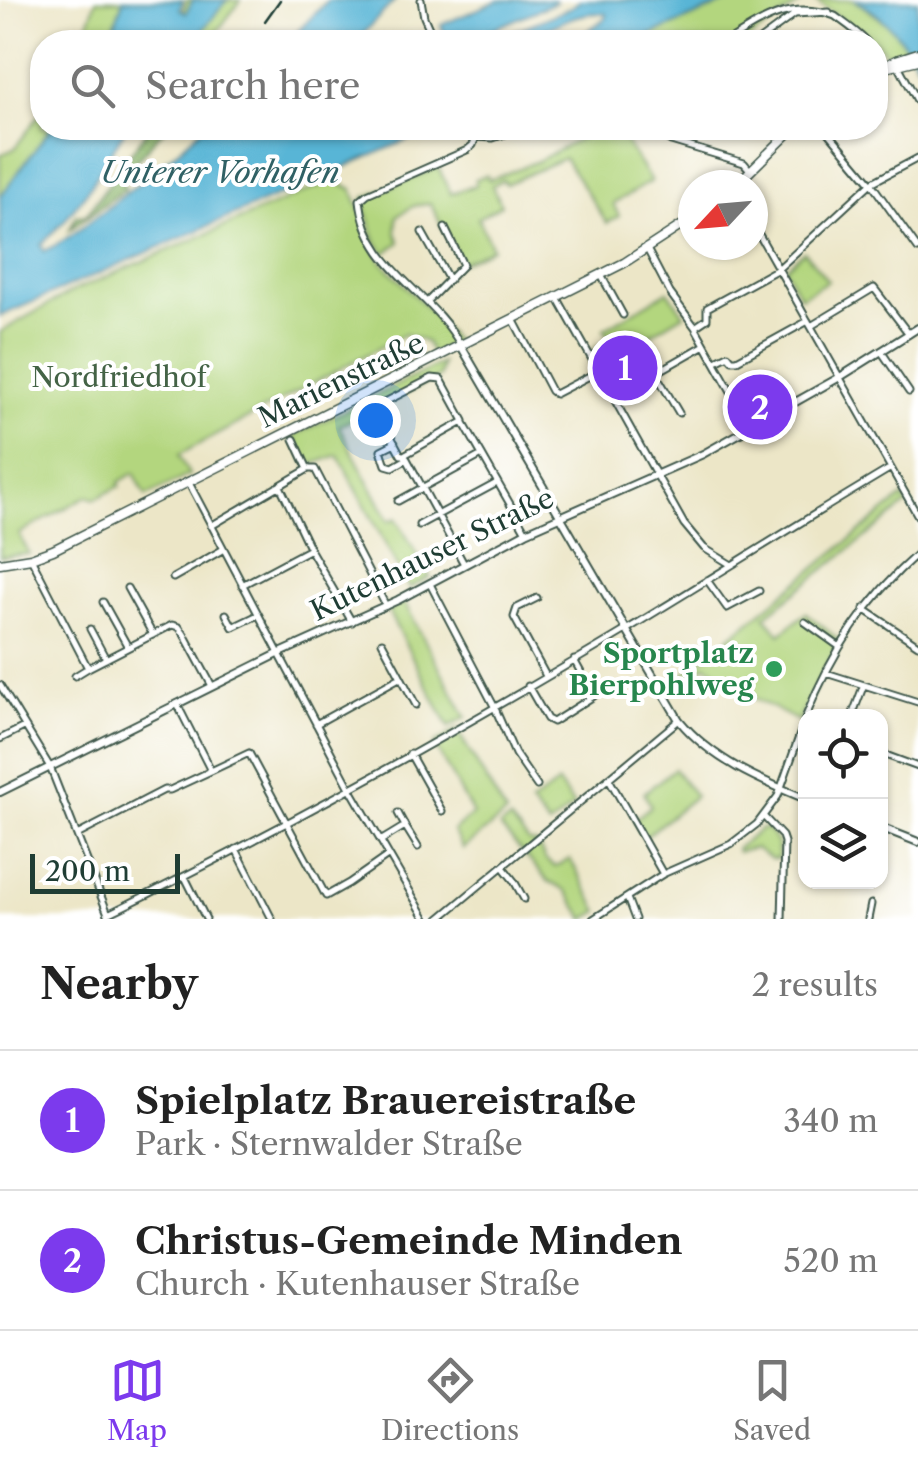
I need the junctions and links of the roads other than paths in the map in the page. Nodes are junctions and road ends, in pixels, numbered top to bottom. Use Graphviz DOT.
graph roads {
  1 [pos="421,0"];
  2 [pos="808,2"];
  3 [pos="830,12"];
  4 [pos="430,30"];
  5 [pos="745,30"];
  6 [pos="774,30"];
  7 [pos="852,30"];
  8 [pos="914,58"];
  9 [pos="897,63"];
  10 [pos="888,66"];
  11 [pos="918,102"];
  12 [pos="475,140"];
  13 [pos="669,140"];
  14 [pos="781,140"];
  15 [pos="835,140"];
  16 [pos="918,158"];
  17 [pos="750,170"];
  18 [pos="871,183"];
  19 [pos="678,228"];
  20 [pos="450,231"];
  21 [pos="422,232"];
  22 [pos="647,249"];
  23 [pos="768,250"];
  24 [pos="918,250"];
  25 [pos="778,268"];
  26 [pos="601,275"];
  27 [pos="449,280"];
  28 [pos="557,297"];
  29 [pos="427,302"];
  30 [pos="623,315"];
  31 [pos="513,319"];
  32 [pos="809,324"];
  33 [pos="695,327"];
  34 [pos="918,328"];
  35 [pos="908,334"];
  36 [pos="705,345"];
  37 [pos="461,346"];
  38 [pos="881,351"];
  39 [pos="714,362"];
  40 [pos="599,371"];
  41 [pos="656,374"];
  42 [pos="840,377"];
  43 [pos="909,392"];
  44 [pos="614,397"];
  45 [pos="679,414"];
  46 [pos="462,422"];
  47 [pos="752,428"];
  48 [pos="294,439"];
  49 [pos="395,443"];
  50 [pos="482,455"];
  51 [pos="405,457"];
  52 [pos="891,468"];
  53 [pos="308,469"];
  54 [pos="656,475"];
  55 [pos="188,481"];
  56 [pos="498,483"];
  57 [pos="280,486"];
  58 [pos="422,488"];
  59 [pos="398,501"];
  60 [pos="560,515"];
  61 [pos="438,516"];
  62 [pos="918,516"];
  63 [pos="211,526"];
  64 [pos="419,526"];
  65 [pos="526,532"];
  66 [pos="310,549"];
  67 [pos="222,550"];
  68 [pos="918,553"];
  69 [pos="31,558"];
  70 [pos="0,564"];
  71 [pos="464,564"];
  72 [pos="731,564"];
  73 [pos="173,578"];
  74 [pos="707,580"];
  75 [pos="430,584"];
  76 [pos="242,585"];
  77 [pos="127,588"];
  78 [pos="759,591"];
  79 [pos="536,598"];
  80 [pos="103,602"];
  81 [pos="386,606"];
  82 [pos="864,609"];
  83 [pos="226,614"];
  84 [pos="258,615"];
  85 [pos="352,622"];
  86 [pos="806,622"];
  87 [pos="90,630"];
  88 [pos="625,630"];
  89 [pos="153,635"];
  90 [pos="382,642"];
  91 [pos="918,645"];
  92 [pos="840,647"];
  93 [pos="128,648"];
  94 [pos="278,654"];
  95 [pos="106,660"];
  96 [pos="574,660"];
  97 [pos="88,668"];
  98 [pos="826,673"];
  99 [pos="75,676"];
  100 [pos="546,676"];
  101 [pos="401,678"];
  102 [pos="0,685"];
  103 [pos="212,686"];
  104 [pos="528,686"];
  105 [pos="864,687"];
  106 [pos="918,702"];
  107 [pos="178,704"];
  108 [pos="416,705"];
  109 [pos="494,706"];
  110 [pos="810,709"];
  111 [pos="855,709"];
  112 [pos="679,720"];
  113 [pos="316,724"];
  114 [pos="24,727"];
  115 [pos="0,738"];
  116 [pos="798,740"];
  117 [pos="410,754"];
  118 [pos="888,756"];
  119 [pos="50,767"];
  120 [pos="918,767"];
  121 [pos="210,771"];
  122 [pos="609,779"];
  123 [pos="537,786"];
  124 [pos="350,788"];
  125 [pos="781,789"];
  126 [pos="0,792"];
  127 [pos="798,795"];
  128 [pos="442,811"];
  129 [pos="398,813"];
  130 [pos="764,817"];
  131 [pos="285,824"];
  132 [pos="405,826"];
  133 [pos="888,830"];
  134 [pos="77,835"];
  135 [pos="381,841"];
  136 [pos="918,842"];
  137 [pos="418,847"];
  138 [pos="236,849"];
  139 [pos="390,855"];
  140 [pos="503,867"];
  141 [pos="664,874"];
  142 [pos="184,877"];
  143 [pos="627,898"];
  144 [pos="524,899"];
  145 [pos="871,904"];
  146 [pos="110,916"];
  147 [pos="206,919"];
  148 [pos="272,919"];
  149 [pos="426,919"];
  150 [pos="439,919"];
  151 [pos="593,919"];
  152 [pos="635,919"];
  153 [pos="782,919"];
  154 [pos="868,919"];
  1 -- 4 [label="street"];
  2 -- 3 [label="street"];
  2 -- 5 [label="street"];
  3 -- 6 [label="street"];
  3 -- 7 [label="street"];
  8 -- 9 [label="main road"];
  9 -- 10 [label="main road"];
  9 -- 11 [label="street"];
  12 -- 29 [label="street"];
  13 -- 17 [label="street"];
  14 -- 17 [label="main road"];
  15 -- 18 [label="street"];
  16 -- 18 [label="street"];
  18 -- 24 [label="street"];
  18 -- 25 [label="street"];
  19 -- 22 [label="main road, Marienstraße"];
  20 -- 27 [label="street"];
  21 -- 27 [label="street"];
  22 -- 26 [label="main road, Marienstraße"];
  22 -- 33 [label="street"];
  23 -- 25 [label="street"];
  25 -- 32 [label="street"];
  25 -- 33 [label="street"];
  26 -- 28 [label="main road, Marienstraße"];
  26 -- 30 [label="street"];
  27 -- 29 [label="street"];
  28 -- 31 [label="main road, Marienstraße"];
  28 -- 40 [label="street"];
  29 -- 37 [label="street"];
  31 -- 37 [label="main road, Marienstraße"];
  31 -- 40 [label="street"];
  32 -- 35 [label="street"];
  32 -- 39 [label="street"];
  32 -- 42 [label="street"];
  33 -- 36 [label="street"];
  34 -- 35 [label="street, Kutenhauser Straße"];
  35 -- 38 [label="street, Kutenhauser Straße"];
  36 -- 39 [label="street"];
  36 -- 41 [label="street"];
  37 -- 55 [label="main road, Marienstraße"];
  37 -- 60 [label="street"];
  38 -- 42 [label="street, Kutenhauser Straße"];
  38 -- 43 [label="street"];
  39 -- 47 [label="street"];
  40 -- 44 [label="street"];
  41 -- 44 [label="street"];
  41 -- 45 [label="street"];
  42 -- 47 [label="street, Kutenhauser Straße"];
  42 -- 52 [label="street"];
  44 -- 54 [label="street"];
  46 -- 49 [label="street"];
  46 -- 50 [label="street"];
  46 -- 51 [label="street"];
  47 -- 54 [label="street, Kutenhauser Straße"];
  48 -- 53 [label="street"];
  49 -- 51 [label="street"];
  49 -- 51 [label="street"];
  50 -- 56 [label="street"];
  50 -- 58 [label="street"];
  51 -- 58 [label="street"];
  52 -- 62 [label="street"];
  52 -- 72 [label="street"];
  53 -- 57 [label="street"];
  53 -- 81 [label="street"];
  54 -- 60 [label="street, Kutenhauser Straße"];
  54 -- 72 [label="street"];
  55 -- 63 [label="street"];
  55 -- 69 [label="main road, Marienstraße"];
  56 -- 61 [label="street"];
  56 -- 65 [label="street"];
  57 -- 63 [label="street"];
  57 -- 66 [label="street"];
  58 -- 59 [label="street"];
  58 -- 61 [label="street"];
  60 -- 65 [label="street, Kutenhauser Straße"];
  60 -- 88 [label="street"];
  61 -- 64 [label="street"];
  61 -- 71 [label="street"];
  63 -- 67 [label="street"];
  65 -- 71 [label="street, Kutenhauser Straße"];
  66 -- 76 [label="street"];
  66 -- 85 [label="street"];
  67 -- 73 [label="street"];
  67 -- 76 [label="street"];
  68 -- 82 [label="street"];
  69 -- 70 [label="main road, Marienstraße"];
  69 -- 97 [label="street"];
  71 -- 75 [label="street, Kutenhauser Straße"];
  72 -- 74 [label="street"];
  74 -- 78 [label="street"];
  74 -- 88 [label="street"];
  75 -- 81 [label="street, Kutenhauser Straße"];
  75 -- 109 [label="street"];
  76 -- 84 [label="street"];
  77 -- 89 [label="street"];
  79 -- 100 [label="street"];
  80 -- 93 [label="street"];
  81 -- 85 [label="street, Kutenhauser Straße"];
  82 -- 91 [label="street"];
  82 -- 92 [label="street"];
  83 -- 84 [label="street"];
  84 -- 94 [label="street"];
  85 -- 94 [label="street, Kutenhauser Straße"];
  86 -- 92 [label="street"];
  87 -- 95 [label="street"];
  88 -- 96 [label="street"];
  88 -- 112 [label="street"];
  89 -- 93 [label="street"];
  89 -- 103 [label="street"];
  90 -- 101 [label="street"];
  92 -- 98 [label="street"];
  93 -- 95 [label="street"];
  94 -- 103 [label="street, Kutenhauser Straße"];
  94 -- 113 [label="street"];
  95 -- 97 [label="street"];
  96 -- 100 [label="street"];
  96 -- 104 [label="street"];
  97 -- 99 [label="street"];
  98 -- 105 [label="street"];
  98 -- 110 [label="street"];
  100 -- 104 [label="street"];
  101 -- 108 [label="street"];
  101 -- 113 [label="street"];
  102 -- 114 [label="street"];
  103 -- 107 [label="street, Kutenhauser Straße"];
  104 -- 109 [label="street"];
  105 -- 106 [label="street"];
  105 -- 111 [label="street"];
  107 -- 119 [label="street, Kutenhauser Straße"];
  107 -- 121 [label="street"];
  109 -- 117 [label="street"];
  109 -- 123 [label="street"];
  112 -- 122 [label="street"];
  112 -- 125 [label="street"];
  113 -- 124 [label="street"];
  114 -- 115 [label="street"];
  114 -- 119 [label="street"];
  116 -- 125 [label="street"];
  117 -- 124 [label="street"];
  117 -- 128 [label="street"];
  118 -- 120 [label="street"];
  119 -- 126 [label="street, Kutenhauser Straße"];
  119 -- 134 [label="street"];
  121 -- 131 [label="street"];
  121 -- 134 [label="street"];
  122 -- 140 [label="street"];
  122 -- 141 [label="street"];
  124 -- 131 [label="street"];
  124 -- 135 [label="street"];
  125 -- 127 [label="street"];
  125 -- 130 [label="street"];
  129 -- 132 [label="street"];
  130 -- 141 [label="street"];
  130 -- 153 [label="street"];
  131 -- 138 [label="street"];
  131 -- 139 [label="street"];
  132 -- 135 [label="street"];
  132 -- 137 [label="street"];
  133 -- 136 [label="street"];
  134 -- 146 [label="street"];
  135 -- 139 [label="street"];
  138 -- 142 [label="street"];
  138 -- 148 [label="street"];
  139 -- 149 [label="street"];
  140 -- 144 [label="street"];
  140 -- 150 [label="street"];
  141 -- 143 [label="street"];
  142 -- 146 [label="street"];
  142 -- 147 [label="street"];
  143 -- 151 [label="street"];
  143 -- 152 [label="street"];
  145 -- 154 [label="street"];
}
